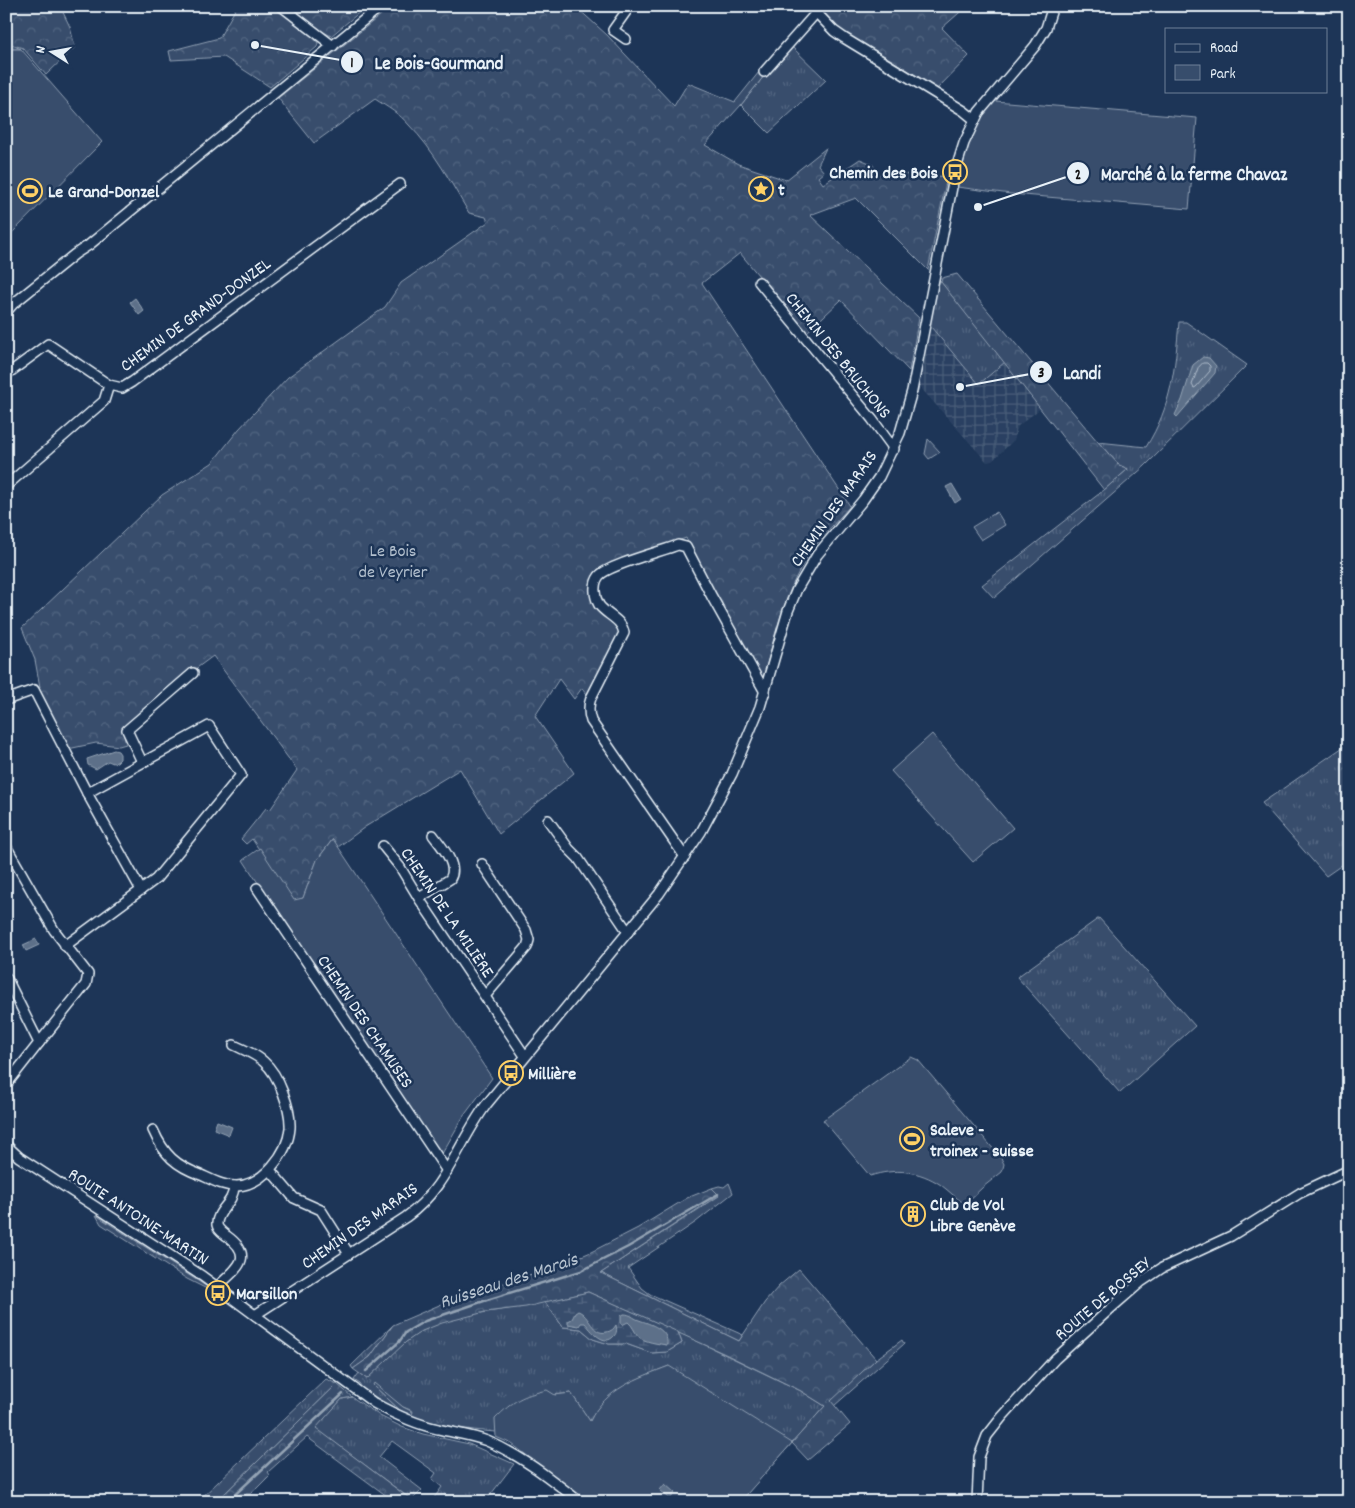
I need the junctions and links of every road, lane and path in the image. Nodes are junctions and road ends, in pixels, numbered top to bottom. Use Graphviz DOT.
graph roads {
  1 [pos="281,6"];
  2 [pos="381,6"];
  3 [pos="630,6"];
  4 [pos="1053,6"];
  5 [pos="813,9"];
  6 [pos="626,39"];
  7 [pos="333,46"];
  8 [pos="764,72"];
  9 [pos="975,120"];
  10 [pos="400,184"];
  11 [pos="759,282"];
  12 [pos="6,312"];
  13 [pos="7,374"];
  14 [pos="109,385"];
  15 [pos="894,449"];
  16 [pos="6,486"];
  17 [pos="193,673"];
  18 [pos="765,692"];
  19 [pos="6,700"];
  20 [pos="142,762"];
  21 [pos="87,794"];
  22 [pos="548,820"];
  23 [pos="433,835"];
  24 [pos="6,846"];
  25 [pos="383,846"];
  26 [pos="685,858"];
  27 [pos="482,864"];
  28 [pos="257,888"];
  29 [pos="141,890"];
  30 [pos="419,898"];
  31 [pos="628,932"];
  32 [pos="65,946"];
  33 [pos="6,977"];
  34 [pos="485,996"];
  35 [pos="39,1043"];
  36 [pos="234,1045"];
  37 [pos="526,1056"];
  38 [pos="6,1084"];
  39 [pos="153,1130"];
  40 [pos="6,1145"];
  41 [pos="270,1170"];
  42 [pos="1349,1170"];
  43 [pos="447,1171"];
  44 [pos="234,1186"];
  45 [pos="349,1254"];
  46 [pos="217,1287"];
  47 [pos="255,1314"];
  48 [pos="580,1502"];
  49 [pos="977,1502"];
  1 -- 7 [label="street"];
  2 -- 7 [label="street"];
  3 -- 6 [label="street"];
  4 -- 9 [label="street, CHEMIN DES MARAIS"];
  5 -- 8 [label="street"];
  5 -- 9 [label="street"];
  7 -- 12 [label="street"];
  9 -- 15 [label="street, CHEMIN DES MARAIS"];
  10 -- 14 [label="street, CHEMIN DE GRAND-DONZEL"];
  11 -- 15 [label="street, CHEMIN DES BRUCHONS"];
  13 -- 14 [label="street, CHEMIN DE GRAND-DONZEL"];
  14 -- 16 [label="street"];
  15 -- 18 [label="street, CHEMIN DES MARAIS"];
  17 -- 20 [label="street"];
  18 -- 26 [label="street, CHEMIN DES MARAIS"];
  18 -- 26 [label="street"];
  19 -- 21 [label="street"];
  20 -- 21 [label="street"];
  20 -- 29 [label="street"];
  21 -- 29 [label="street"];
  22 -- 31 [label="street"];
  23 -- 30 [label="street"];
  24 -- 32 [label="street"];
  25 -- 30 [label="street, CHEMIN DE LA MILIÈRE"];
  26 -- 31 [label="street, CHEMIN DES MARAIS"];
  27 -- 34 [label="street, CHEMIN DE LA MILIÈRE"];
  28 -- 43 [label="street, CHEMIN DES CHAMUSES"];
  29 -- 32 [label="street"];
  30 -- 34 [label="street, CHEMIN DE LA MILIÈRE"];
  31 -- 37 [label="street, CHEMIN DES MARAIS"];
  32 -- 35 [label="street"];
  33 -- 35 [label="street"];
  34 -- 37 [label="street, CHEMIN DE LA MILIÈRE"];
  35 -- 38 [label="street"];
  36 -- 41 [label="street"];
  37 -- 43 [label="street, CHEMIN DES MARAIS"];
  39 -- 44 [label="street"];
  40 -- 46 [label="street, ROUTE ANTOINE-MARTIN"];
  41 -- 44 [label="street"];
  41 -- 45 [label="street"];
  42 -- 49 [label="street, ROUTE DE BOSSEY"];
  43 -- 45 [label="street, CHEMIN DES MARAIS"];
  44 -- 46 [label="street"];
  45 -- 47 [label="street, CHEMIN DES MARAIS"];
  46 -- 47 [label="street, ROUTE ANTOINE-MARTIN"];
  47 -- 48 [label="street, ROUTE ANTOINE-MARTIN"];
}
